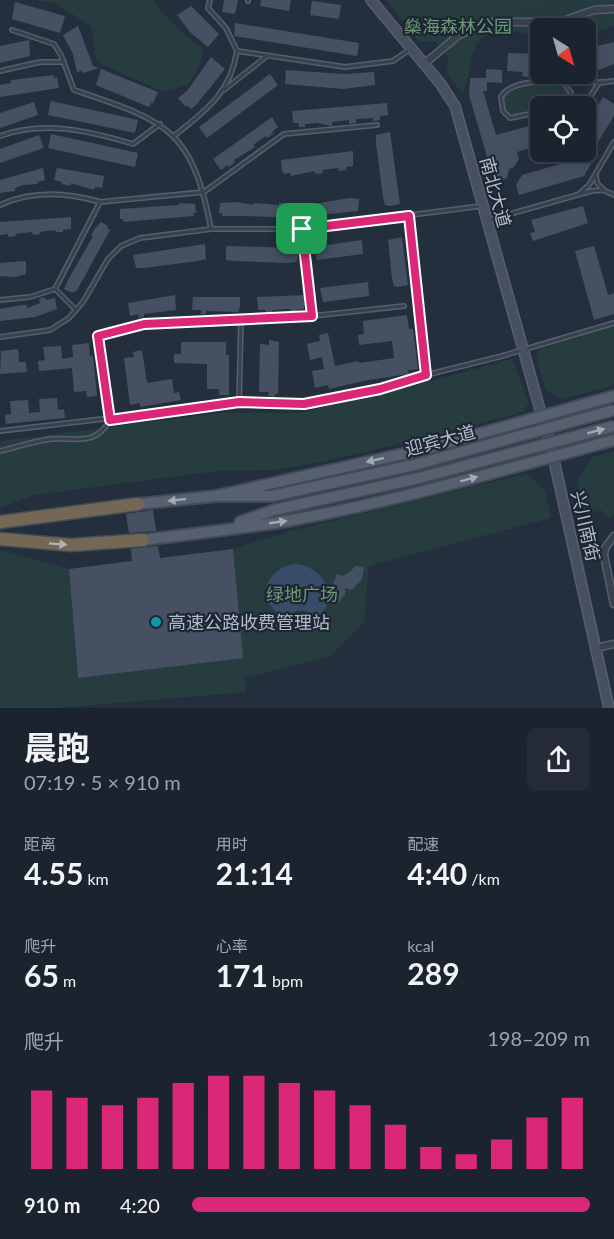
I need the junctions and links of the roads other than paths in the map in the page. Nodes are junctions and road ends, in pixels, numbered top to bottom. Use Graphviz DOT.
graph roads {
  1 [pos="210,0"];
  2 [pos="371,0"];
  3 [pos="614,9"];
  4 [pos="12,30"];
  5 [pos="411,49"];
  6 [pos="237,51"];
  7 [pos="267,56"];
  8 [pos="64,62"];
  9 [pos="424,64"];
  10 [pos="0,71"];
  11 [pos="614,81"];
  12 [pos="530,82"];
  13 [pos="596,82"];
  14 [pos="602,82"];
  15 [pos="223,92"];
  16 [pos="590,96"];
  17 [pos="530,114"];
  18 [pos="160,124"];
  19 [pos="377,125"];
  20 [pos="0,136"];
  21 [pos="174,136"];
  22 [pos="614,142"];
  23 [pos="596,173"];
  24 [pos="204,192"];
  25 [pos="608,192"];
  26 [pos="575,195"];
  27 [pos="614,195"];
  28 [pos="100,202"];
  29 [pos="0,205"];
  30 [pos="483,205"];
  31 [pos="409,216"];
  32 [pos="487,220"];
  33 [pos="211,229"];
  34 [pos="302,229"];
  35 [pos="55,289"];
  36 [pos="0,300"];
  37 [pos="404,306"];
  38 [pos="76,310"];
  39 [pos="312,316"];
  40 [pos="241,319"];
  41 [pos="614,323"];
  42 [pos="0,337"];
  43 [pos="523,348"];
  44 [pos="426,375"];
  45 [pos="614,396"];
  46 [pos="239,402"];
  47 [pos="586,404"];
  48 [pos="614,410"];
  49 [pos="542,417"];
  50 [pos="110,420"];
  51 [pos="614,426"];
  52 [pos="501,428"];
  53 [pos="0,431"];
  54 [pos="614,440"];
  55 [pos="594,445"];
  56 [pos="0,452"];
  57 [pos="553,456"];
  58 [pos="512,468"];
  59 [pos="216,496"];
  60 [pos="138,504"];
  61 [pos="0,522"];
  62 [pos="220,530"];
  63 [pos="614,536"];
  64 [pos="0,539"];
  65 [pos="143,540"];
  66 [pos="614,604"];
  67 [pos="614,644"];
  68 [pos="596,648"];
  69 [pos="609,708"];
  1 -- 6 [label="lane"];
  2 -- 5 [label="street, 南北大道"];
  3 -- 9 [label="street"];
  4 -- 8 [label="lane"];
  5 -- 7 [label="lane"];
  5 -- 9 [label="street, 南北大道"];
  6 -- 7 [label="lane"];
  6 -- 15 [label="lane"];
  7 -- 15 [label="lane"];
  8 -- 10 [label="lane"];
  8 -- 18 [label="lane"];
  9 -- 30 [label="street, 南北大道"];
  11 -- 14 [label="lane"];
  12 -- 17 [label="lane"];
  13 -- 14 [label="lane"];
  14 -- 16 [label="lane"];
  15 -- 21 [label="lane"];
  18 -- 20 [label="lane"];
  18 -- 21 [label="lane"];
  19 -- 24 [label="lane"];
  21 -- 24 [label="lane"];
  22 -- 23 [label="lane"];
  23 -- 25 [label="lane"];
  23 -- 26 [label="lane"];
  24 -- 28 [label="lane"];
  24 -- 33 [label="lane"];
  25 -- 26 [label="lane"];
  25 -- 27 [label="lane"];
  26 -- 32 [label="lane"];
  28 -- 29 [label="lane"];
  28 -- 35 [label="lane"];
  30 -- 31 [label="lane"];
  30 -- 32 [label="street, 南北大道"];
  31 -- 34 [label="lane"];
  31 -- 44 [label="lane"];
  32 -- 43 [label="street, 南北大道"];
  33 -- 34 [label="lane"];
  33 -- 38 [label="lane"];
  34 -- 39 [label="lane"];
  35 -- 36 [label="lane"];
  35 -- 38 [label="lane"];
  37 -- 39 [label="lane"];
  38 -- 42 [label="lane"];
  39 -- 40 [label="lane"];
  40 -- 46 [label="lane"];
  40 -- 50 [label="lane"];
  41 -- 43 [label="lane"];
  43 -- 44 [label="lane"];
  43 -- 49 [label="street, 南北大道"];
  44 -- 46 [label="lane"];
  45 -- 47 [label="main road"];
  46 -- 50 [label="lane"];
  47 -- 49 [label="main road"];
  47 -- 55 [label="main road"];
  48 -- 59 [label="main road, 迎宾大道, bridge"];
  49 -- 52 [label="main road"];
  49 -- 57 [label="street, 兴川南街"];
  50 -- 53 [label="lane"];
  50 -- 56 [label="lane"];
  62 -- 51 [label="main road, 迎宾大道, one-way, bridge"];
  52 -- 58 [label="main road"];
  52 -- 59 [label="main road, one-way"];
  54 -- 55 [label="main road"];
  55 -- 57 [label="main road"];
  57 -- 58 [label="main road"];
  57 -- 68 [label="street, 兴川南街"];
  62 -- 58 [label="main road, one-way"];
  59 -- 60 [label="main road, one-way"];
  60 -- 61 [label="highway"];
  62 -- 65 [label="main road"];
  63 -- 66 [label="street"];
  64 -- 65 [label="highway, one-way"];
  67 -- 68 [label="street"];
  68 -- 69 [label="street, 兴川南街"];
}
